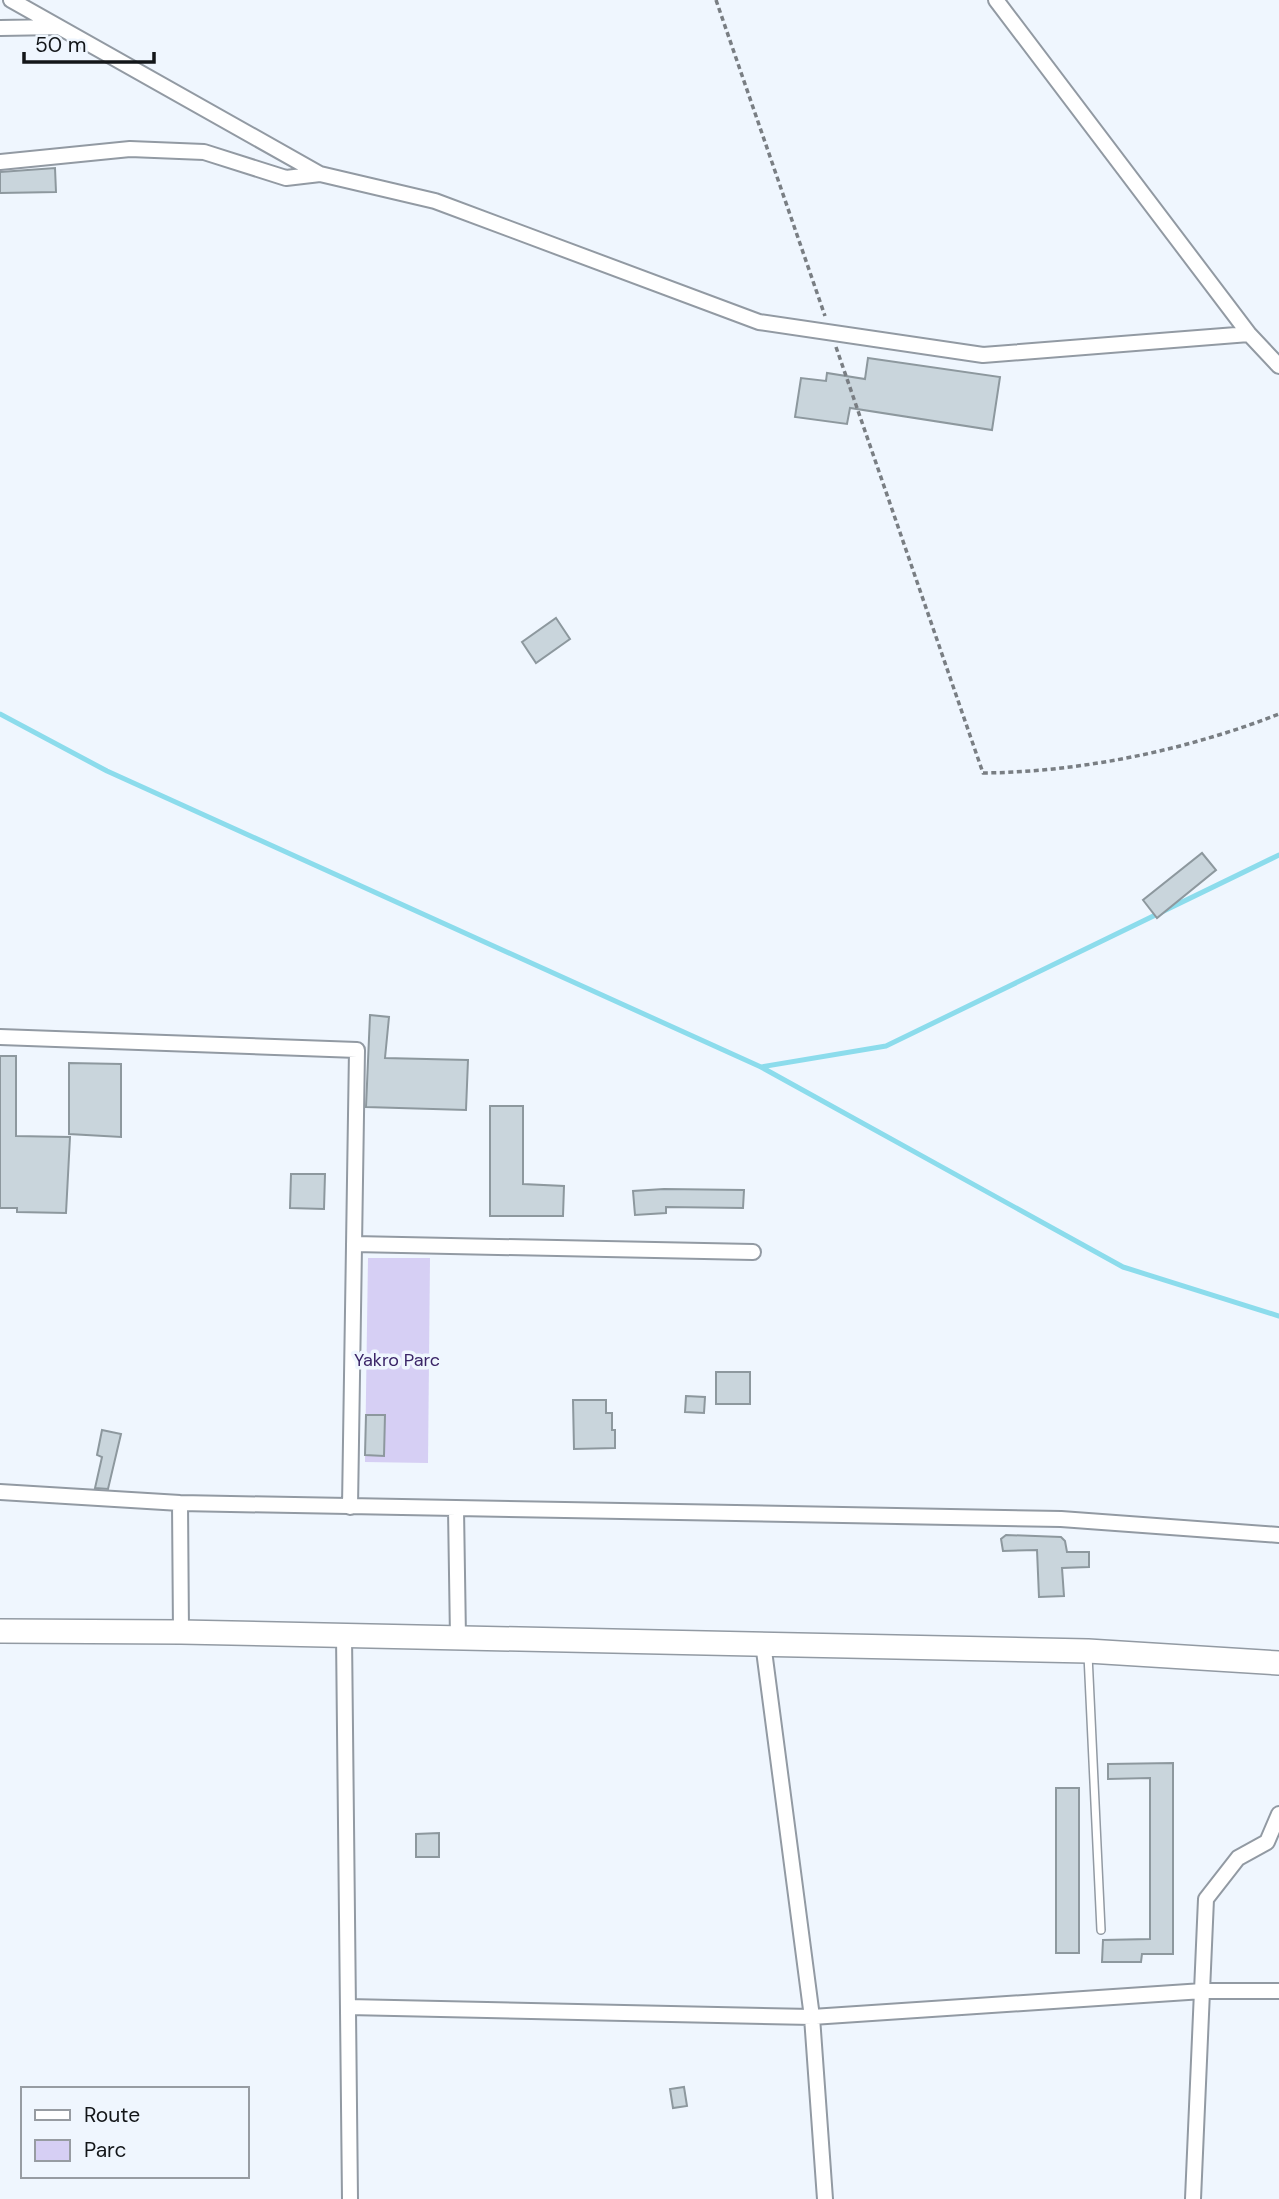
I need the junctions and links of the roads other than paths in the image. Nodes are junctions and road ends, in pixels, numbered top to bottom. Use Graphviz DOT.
graph roads {
  1 [pos="11,0"];
  2 [pos="996,0"];
  3 [pos="59,27"];
  4 [pos="0,28"];
  5 [pos="0,162"];
  6 [pos="320,174"];
  7 [pos="1249,334"];
  8 [pos="1279,366"];
  9 [pos="0,1038"];
  10 [pos="354,1244"];
  11 [pos="753,1252"];
  12 [pos="0,1492"];
  13 [pos="180,1503"];
  14 [pos="350,1507"];
  15 [pos="456,1509"];
  16 [pos="1279,1535"];
  17 [pos="0,1631"];
  18 [pos="181,1632"];
  19 [pos="344,1635"];
  20 [pos="458,1637"];
  21 [pos="763,1643"];
  22 [pos="1087,1651"];
  23 [pos="1279,1663"];
  24 [pos="1279,1814"];
  25 [pos="1267,1842"];
  26 [pos="1279,1852"];
  27 [pos="1101,1930"];
  28 [pos="1203,1991"];
  29 [pos="1279,1991"];
  30 [pos="348,2007"];
  31 [pos="812,2017"];
  32 [pos="350,2199"];
  33 [pos="825,2199"];
  34 [pos="1193,2199"];
  1 -- 3 [label="street"];
  2 -- 7 [label="street"];
  3 -- 4 [label="street"];
  3 -- 6 [label="street"];
  5 -- 6 [label="street"];
  6 -- 7 [label="street"];
  7 -- 8 [label="street"];
  9 -- 10 [label="street"];
  10 -- 11 [label="street"];
  10 -- 14 [label="street"];
  12 -- 13 [label="street"];
  13 -- 14 [label="street"];
  13 -- 18 [label="street"];
  14 -- 15 [label="street"];
  15 -- 16 [label="street"];
  15 -- 20 [label="street"];
  17 -- 18 [label="highway"];
  18 -- 19 [label="highway"];
  19 -- 20 [label="highway"];
  19 -- 30 [label="street"];
  20 -- 21 [label="highway"];
  21 -- 22 [label="highway"];
  21 -- 31 [label="street"];
  22 -- 23 [label="highway"];
  22 -- 27 [label="lane"];
  24 -- 25 [label="street"];
  25 -- 26 [label="street"];
  25 -- 28 [label="street"];
  28 -- 29 [label="street"];
  28 -- 31 [label="street"];
  28 -- 34 [label="street"];
  30 -- 31 [label="street"];
  30 -- 32 [label="street"];
  31 -- 33 [label="street"];
}
